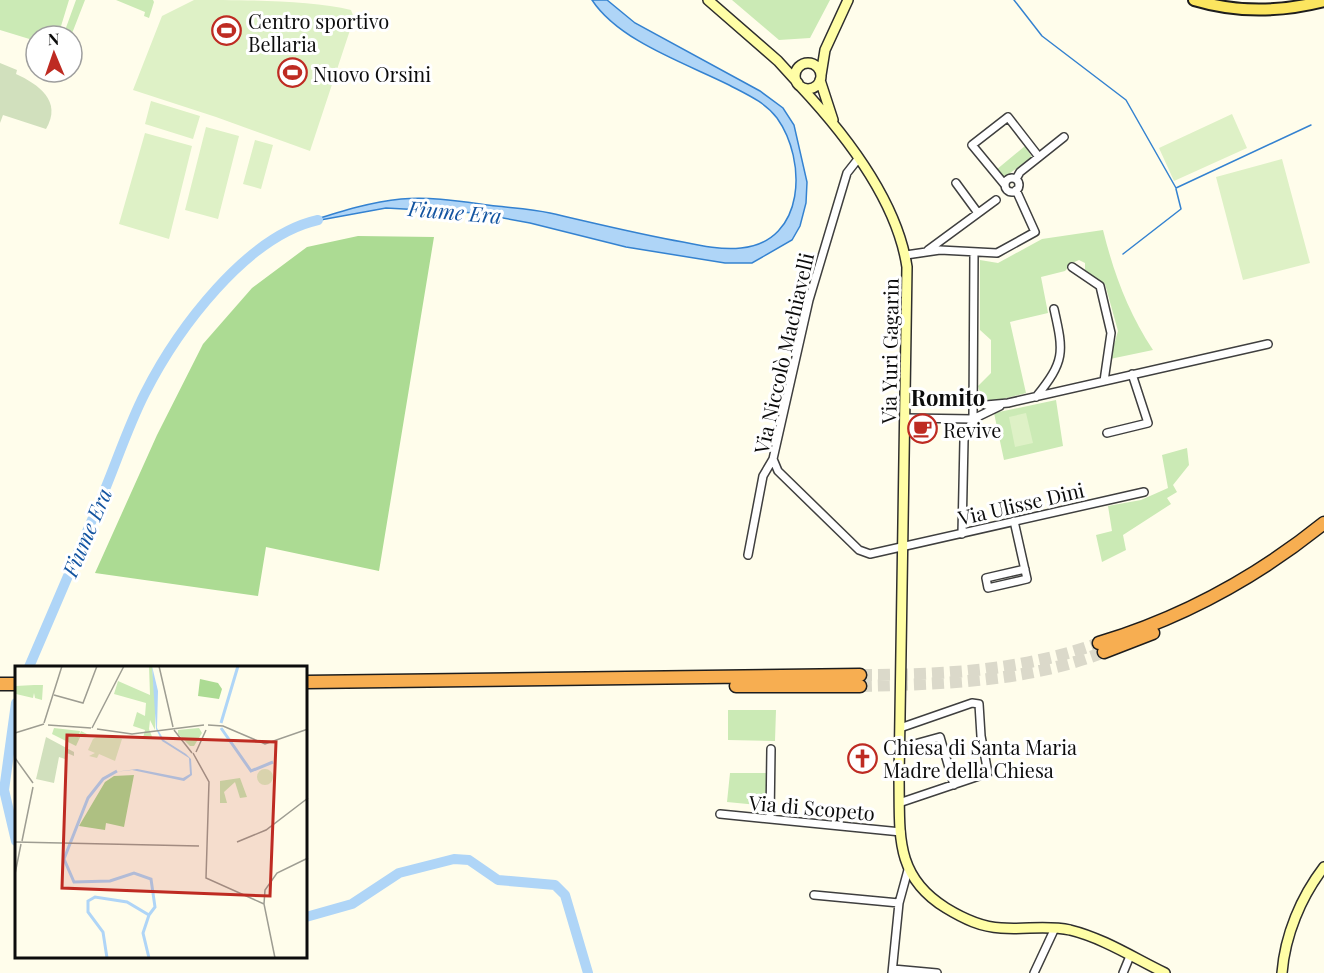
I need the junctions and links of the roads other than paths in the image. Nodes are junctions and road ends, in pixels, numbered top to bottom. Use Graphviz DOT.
graph roads {
  1 [pos="708,0"];
  2 [pos="848,0"];
  3 [pos="1194,0"];
  4 [pos="1324,1"];
  5 [pos="825,50"];
  6 [pos="777,61"];
  7 [pos="804,65"];
  8 [pos="821,77"];
  9 [pos="799,85"];
  10 [pos="839,134"];
  11 [pos="1065,137"];
  12 [pos="1039,157"];
  13 [pos="861,163"];
  14 [pos="1016,179"];
  15 [pos="956,183"];
  16 [pos="1005,185"];
  17 [pos="1016,190"];
  18 [pos="996,200"];
  19 [pos="978,213"];
  20 [pos="927,251"];
  21 [pos="974,252"];
  22 [pos="906,255"];
  23 [pos="1072,267"];
  24 [pos="1054,309"];
  25 [pos="1268,344"];
  26 [pos="1132,374"];
  27 [pos="1104,381"];
  28 [pos="1036,397"];
  29 [pos="973,399"];
  30 [pos="1008,402"];
  31 [pos="906,418"];
  32 [pos="973,419"];
  33 [pos="1107,433"];
  34 [pos="772,459"];
  35 [pos="1144,492"];
  36 [pos="1014,521"];
  37 [pos="1324,523"];
  38 [pos="1324,533"];
  39 [pos="962,534"];
  40 [pos="904,546"];
  41 [pos="748,555"];
  42 [pos="1025,569"];
  43 [pos="308,682"];
  44 [pos="308,689"];
  45 [pos="900,728"];
  46 [pos="900,748"];
  47 [pos="771,749"];
  48 [pos="954,785"];
  49 [pos="899,803"];
  50 [pos="720,814"];
  51 [pos="770,819"];
  52 [pos="901,832"];
  53 [pos="1324,867"];
  54 [pos="908,870"];
  55 [pos="814,895"];
  56 [pos="899,903"];
  57 [pos="1055,928"];
  58 [pos="1130,956"];
  59 [pos="893,971"];
  60 [pos="938,973"];
  61 [pos="1034,973"];
  62 [pos="1123,973"];
  63 [pos="1165,973"];
  64 [pos="1282,973"];
  1 -- 6 [label="street"];
  2 -- 5 [label="street"];
  3 -- 4 [label="main road"];
  5 -- 7 [label="street"];
  5 -- 8 [label="street"];
  6 -- 7 [label="street"];
  6 -- 9 [label="street"];
  7 -- 8 [label="street"];
  7 -- 9 [label="street"];
  8 -- 9 [label="street"];
  8 -- 10 [label="street"];
  9 -- 10 [label="street"];
  10 -- 13 [label="street, Via Yuri Gagarin"];
  11 -- 12 [label="street"];
  12 -- 14 [label="street"];
  12 -- 16 [label="street"];
  13 -- 22 [label="street, Via Yuri Gagarin"];
  13 -- 34 [label="street, Via Niccolò Machiavelli"];
  14 -- 16 [label="street"];
  14 -- 17 [label="street"];
  15 -- 19 [label="street"];
  16 -- 17 [label="street"];
  17 -- 21 [label="street"];
  18 -- 19 [label="street"];
  19 -- 20 [label="street"];
  20 -- 21 [label="street"];
  20 -- 22 [label="street"];
  21 -- 29 [label="street"];
  22 -- 31 [label="street, Via Yuri Gagarin"];
  23 -- 27 [label="street"];
  24 -- 28 [label="street"];
  25 -- 26 [label="street"];
  26 -- 27 [label="street"];
  26 -- 33 [label="street"];
  27 -- 28 [label="street"];
  28 -- 30 [label="street"];
  29 -- 30 [label="street"];
  29 -- 32 [label="street"];
  30 -- 32 [label="street"];
  31 -- 32 [label="street"];
  31 -- 40 [label="street, Via Yuri Gagarin"];
  32 -- 39 [label="street"];
  34 -- 40 [label="street, Via Niccolò Machiavelli"];
  34 -- 41 [label="street"];
  35 -- 36 [label="street, Via Ulisse Dini"];
  36 -- 39 [label="street, Via Ulisse Dini"];
  36 -- 42 [label="street"];
  37 -- 38 [label="highway"];
  39 -- 40 [label="street, Via Ulisse Dini"];
  40 -- 45 [label="street, Via Yuri Gagarin"];
  42 -- 42 [label="street"];
  43 -- 44 [label="highway"];
  45 -- 46 [label="street, Via Yuri Gagarin"];
  45 -- 48 [label="street"];
  46 -- 48 [label="street"];
  46 -- 49 [label="street, Via Yuri Gagarin"];
  47 -- 51 [label="street"];
  48 -- 49 [label="street"];
  49 -- 52 [label="street, Via Yuri Gagarin"];
  50 -- 51 [label="street, Via di Scopeto"];
  51 -- 52 [label="street, Via di Scopeto"];
  52 -- 54 [label="street, Via Yuri Gagarin"];
  53 -- 64 [label="street"];
  54 -- 56 [label="street"];
  54 -- 57 [label="street"];
  55 -- 56 [label="street"];
  56 -- 59 [label="street"];
  57 -- 58 [label="street"];
  57 -- 61 [label="street"];
  58 -- 62 [label="street"];
  58 -- 63 [label="street"];
  59 -- 60 [label="street"];
}
